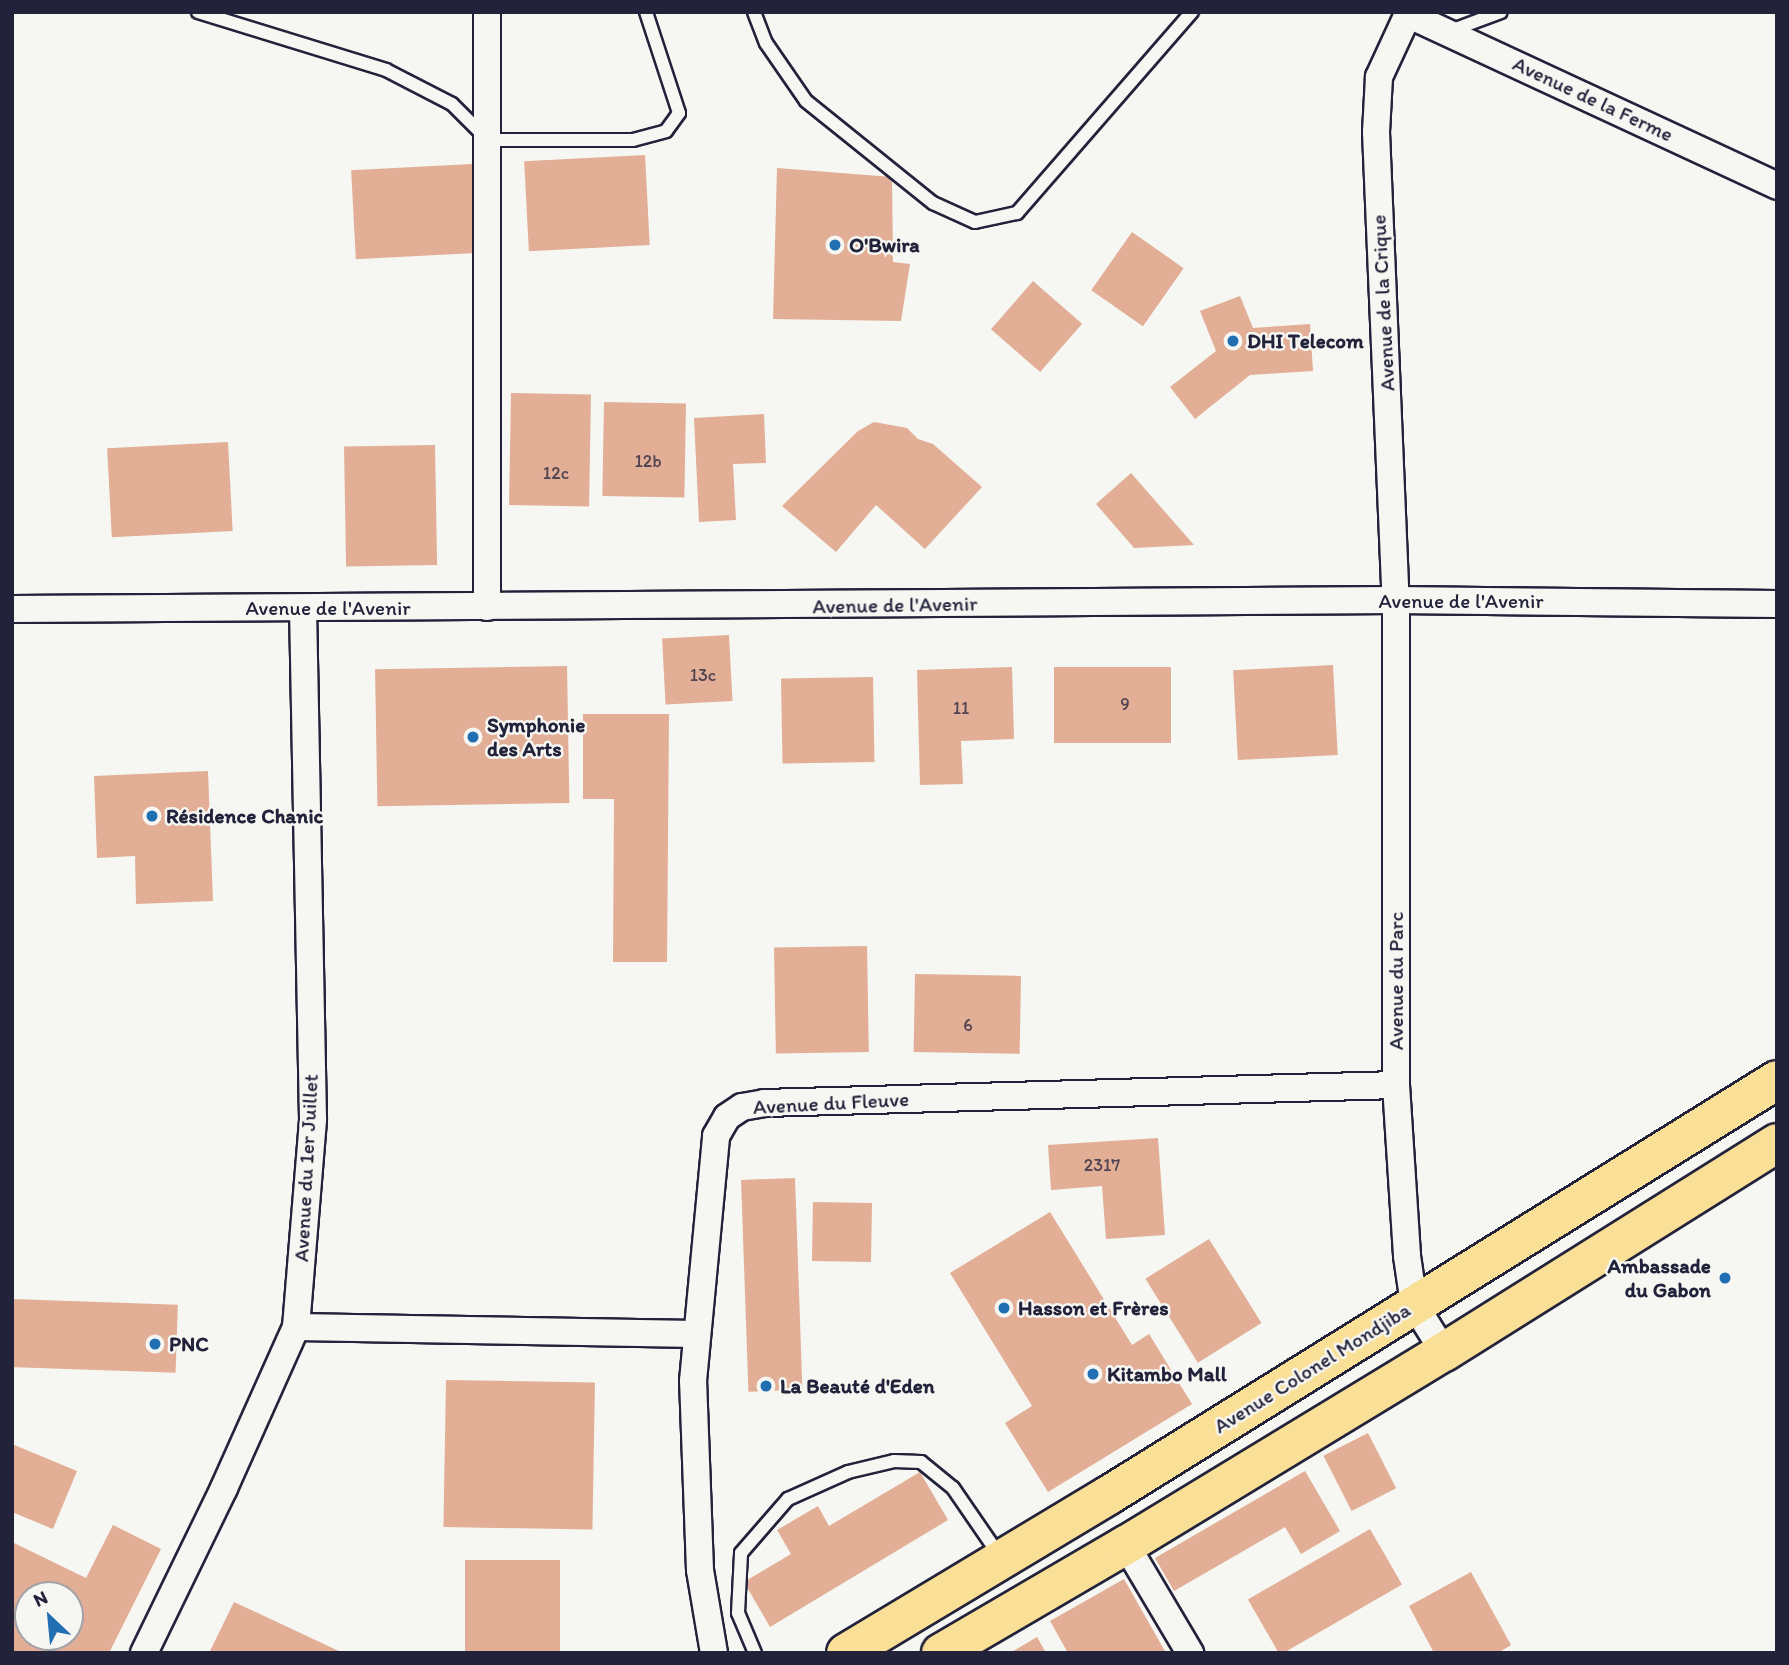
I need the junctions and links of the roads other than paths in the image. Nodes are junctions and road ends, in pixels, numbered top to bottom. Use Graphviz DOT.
graph roads {
  1 [pos="198,12"];
  2 [pos="487,12"];
  3 [pos="646,12"];
  4 [pos="754,12"];
  5 [pos="1192,12"];
  6 [pos="1501,12"];
  7 [pos="1408,13"];
  8 [pos="1449,31"];
  9 [pos="488,139"];
  10 [pos="1777,186"];
  11 [pos="1396,600"];
  12 [pos="1777,604"];
  13 [pos="487,607"];
  14 [pos="303,608"];
  15 [pos="12,610"];
  16 [pos="1777,1080"];
  17 [pos="1396,1086"];
  18 [pos="1777,1143"];
  19 [pos="1414,1304"];
  20 [pos="296,1328"];
  21 [pos="697,1334"];
  22 [pos="1444,1352"];
  23 [pos="1126,1545"];
  24 [pos="1002,1560"];
  25 [pos="144,1653"];
  26 [pos="714,1653"];
  27 [pos="755,1653"];
  28 [pos="846,1653"];
  29 [pos="941,1653"];
  30 [pos="1190,1653"];
  1 -- 9 [label="lane"];
  2 -- 9 [label="street"];
  3 -- 9 [label="lane"];
  4 -- 5 [label="lane"];
  6 -- 8 [label="lane"];
  7 -- 8 [label="street, Avenue de la Ferme"];
  7 -- 11 [label="street, Avenue de la Crique"];
  8 -- 10 [label="street, Avenue de la Ferme"];
  9 -- 13 [label="street"];
  11 -- 12 [label="street, Avenue de l'Avenir"];
  11 -- 13 [label="street, Avenue de l'Avenir"];
  11 -- 17 [label="street, Avenue du Parc"];
  13 -- 14 [label="street, Avenue de l'Avenir"];
  14 -- 15 [label="street, Avenue de l'Avenir"];
  14 -- 20 [label="street, Avenue du 1er Juillet"];
  16 -- 19 [label="main road, Avenue Colonel Mondjiba"];
  17 -- 19 [label="street, Avenue du Parc"];
  17 -- 21 [label="street, Avenue du Fleuve"];
  18 -- 22 [label="main road"];
  19 -- 22 [label="street, Avenue du Parc"];
  19 -- 24 [label="main road, Avenue Colonel Mondjiba"];
  20 -- 21 [label="street"];
  20 -- 25 [label="street, Avenue du 1er Juillet"];
  21 -- 26 [label="street, Avenue du Fleuve"];
  22 -- 23 [label="main road"];
  23 -- 29 [label="main road"];
  23 -- 30 [label="street"];
  24 -- 27 [label="lane"];
  24 -- 28 [label="main road, Avenue Colonel Mondjiba"];
}
